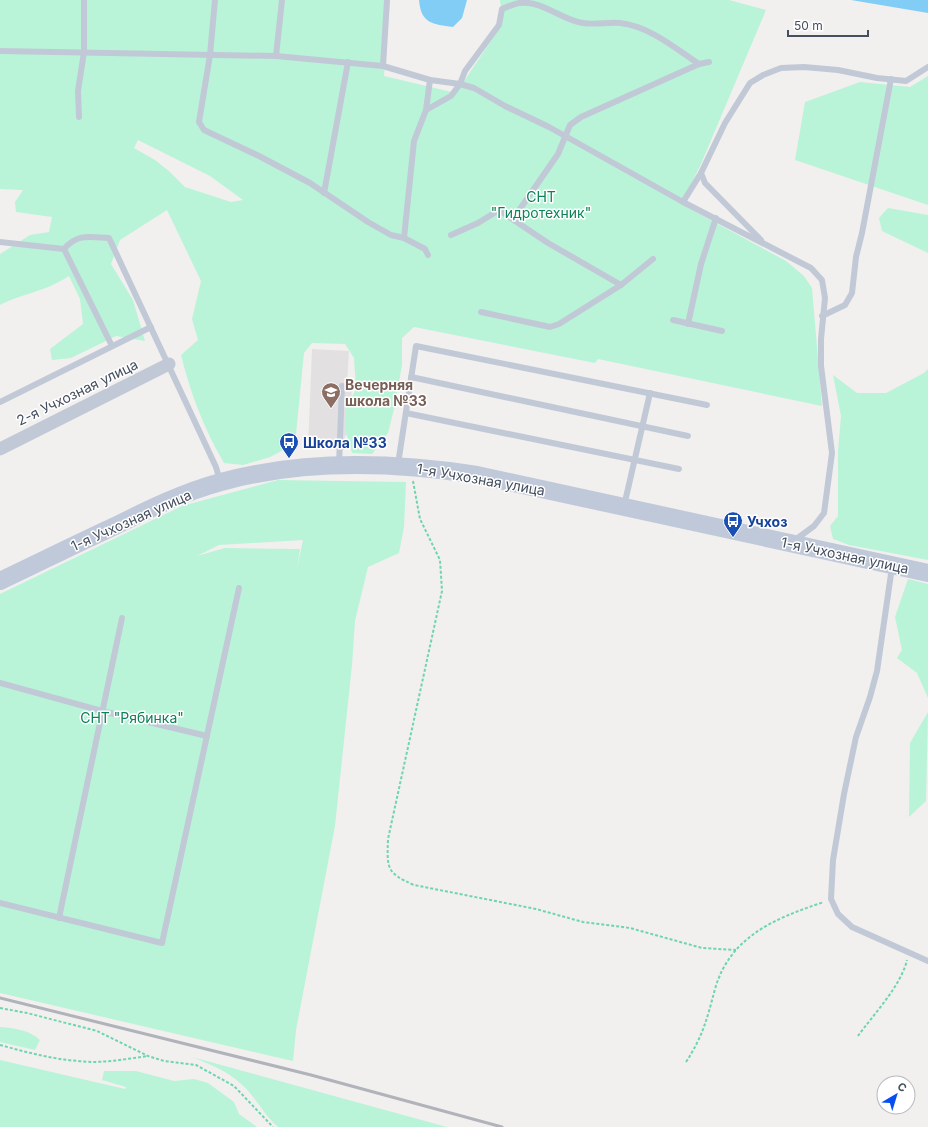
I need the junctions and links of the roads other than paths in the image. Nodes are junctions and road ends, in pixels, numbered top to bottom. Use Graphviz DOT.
graph roads {
  1 [pos="84,0"];
  2 [pos="215,0"];
  3 [pos="282,0"];
  4 [pos="387,0"];
  5 [pos="0,51"];
  6 [pos="84,52"];
  7 [pos="210,55"];
  8 [pos="276,56"];
  9 [pos="348,62"];
  10 [pos="709,62"];
  11 [pos="699,64"];
  12 [pos="383,66"];
  13 [pos="928,67"];
  14 [pos="891,79"];
  15 [pos="430,80"];
  16 [pos="460,84"];
  17 [pos="426,110"];
  18 [pos="79,118"];
  19 [pos="567,137"];
  20 [pos="701,173"];
  21 [pos="324,193"];
  22 [pos="683,202"];
  23 [pos="716,218"];
  24 [pos="513,219"];
  25 [pos="451,235"];
  26 [pos="404,238"];
  27 [pos="0,242"];
  28 [pos="764,242"];
  29 [pos="64,250"];
  30 [pos="428,255"];
  31 [pos="653,259"];
  32 [pos="621,286"];
  33 [pos="481,312"];
  34 [pos="822,316"];
  35 [pos="673,320"];
  36 [pos="688,324"];
  37 [pos="151,327"];
  38 [pos="722,331"];
  39 [pos="112,346"];
  40 [pos="169,364"];
  41 [pos="411,377"];
  42 [pos="342,386"];
  43 [pos="650,393"];
  44 [pos="0,402"];
  45 [pos="707,405"];
  46 [pos="406,413"];
  47 [pos="643,427"];
  48 [pos="688,436"];
  49 [pos="0,448"];
  50 [pos="636,460"];
  51 [pos="339,466"];
  52 [pos="404,466"];
  53 [pos="679,469"];
  54 [pos="220,482"];
  55 [pos="624,507"];
  56 [pos="789,543"];
  57 [pos="892,565"];
  58 [pos="928,573"];
  59 [pos="0,581"];
  60 [pos="239,588"];
  61 [pos="122,618"];
  62 [pos="0,683"];
  63 [pos="102,711"];
  64 [pos="207,736"];
  65 [pos="0,903"];
  66 [pos="59,918"];
  67 [pos="928,961"];
  1 -- 6 [label="lane"];
  2 -- 7 [label="lane"];
  3 -- 8 [label="lane"];
  4 -- 12 [label="lane"];
  5 -- 6 [label="lane"];
  6 -- 7 [label="lane"];
  6 -- 18 [label="lane"];
  7 -- 8 [label="lane"];
  7 -- 21 [label="lane"];
  8 -- 9 [label="lane"];
  9 -- 12 [label="lane"];
  9 -- 21 [label="lane"];
  10 -- 11 [label="lane"];
  11 -- 16 [label="lane"];
  11 -- 19 [label="lane"];
  12 -- 15 [label="lane"];
  13 -- 14 [label="lane"];
  14 -- 20 [label="lane"];
  14 -- 34 [label="lane"];
  15 -- 16 [label="lane"];
  15 -- 17 [label="lane"];
  16 -- 17 [label="lane"];
  16 -- 19 [label="lane"];
  17 -- 26 [label="lane"];
  19 -- 22 [label="lane"];
  19 -- 24 [label="lane"];
  20 -- 22 [label="lane"];
  20 -- 28 [label="lane"];
  21 -- 26 [label="lane"];
  22 -- 23 [label="lane"];
  23 -- 28 [label="lane"];
  23 -- 36 [label="lane"];
  24 -- 25 [label="lane"];
  24 -- 32 [label="lane"];
  26 -- 30 [label="lane"];
  27 -- 29 [label="lane"];
  28 -- 34 [label="lane"];
  29 -- 37 [label="lane"];
  29 -- 39 [label="lane"];
  31 -- 32 [label="lane"];
  32 -- 33 [label="lane"];
  34 -- 56 [label="lane"];
  35 -- 36 [label="lane"];
  36 -- 38 [label="lane"];
  37 -- 39 [label="lane"];
  37 -- 40 [label="lane"];
  39 -- 44 [label="lane"];
  40 -- 49 [label="street, 2-я Учхозная улица"];
  40 -- 54 [label="lane"];
  41 -- 43 [label="lane"];
  41 -- 46 [label="lane"];
  41 -- 47 [label="lane"];
  42 -- 51 [label="lane"];
  43 -- 45 [label="lane"];
  43 -- 47 [label="lane"];
  46 -- 50 [label="lane"];
  46 -- 52 [label="lane"];
  47 -- 48 [label="lane"];
  47 -- 50 [label="lane"];
  50 -- 53 [label="lane"];
  50 -- 55 [label="lane"];
  51 -- 52 [label="street, 1-я Учхозная улица"];
  51 -- 54 [label="street, 1-я Учхозная улица"];
  52 -- 55 [label="street, 1-я Учхозная улица"];
  54 -- 59 [label="street, 1-я Учхозная улица"];
  55 -- 56 [label="street, 1-я Учхозная улица"];
  56 -- 57 [label="street, 1-я Учхозная улица"];
  57 -- 58 [label="street, 1-я Учхозная улица"];
  57 -- 67 [label="lane"];
  60 -- 64 [label="lane"];
  61 -- 63 [label="lane"];
  62 -- 63 [label="lane"];
  63 -- 64 [label="lane"];
  63 -- 66 [label="lane"];
  64 -- 66 [label="lane"];
  65 -- 66 [label="lane"];
}
